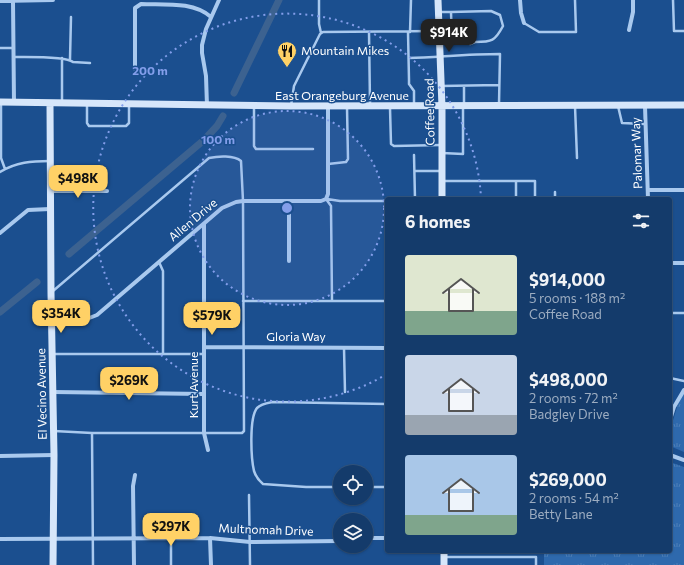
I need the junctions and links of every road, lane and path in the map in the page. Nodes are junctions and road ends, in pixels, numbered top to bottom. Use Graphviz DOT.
graph roads {
  1 [pos="53,0"];
  2 [pos="219,0"];
  3 [pos="319,0"];
  4 [pos="411,0"];
  5 [pos="438,0"];
  6 [pos="520,0"];
  7 [pos="576,0"];
  8 [pos="633,0"];
  9 [pos="674,0"];
  10 [pos="0,1"];
  11 [pos="13,1"];
  12 [pos="439,12"];
  13 [pos="451,12"];
  14 [pos="71,17"];
  15 [pos="211,17"];
  16 [pos="524,23"];
  17 [pos="629,30"];
  18 [pos="439,31"];
  19 [pos="684,31"];
  20 [pos="369,32"];
  21 [pos="409,32"];
  22 [pos="321,33"];
  23 [pos="464,40"];
  24 [pos="470,40"];
  25 [pos="440,42"];
  26 [pos="452,42"];
  27 [pos="475,42"];
  28 [pos="459,43"];
  29 [pos="464,44"];
  30 [pos="470,44"];
  31 [pos="0,48"];
  32 [pos="13,48"];
  33 [pos="13,57"];
  34 [pos="440,57"];
  35 [pos="62,58"];
  36 [pos="408,58"];
  37 [pos="70,60"];
  38 [pos="90,63"];
  39 [pos="135,69"];
  40 [pos="500,85"];
  41 [pos="441,86"];
  42 [pos="464,86"];
  43 [pos="0,102"];
  44 [pos="14,102"];
  45 [pos="50,103"];
  46 [pos="62,103"];
  47 [pos="87,103"];
  48 [pos="129,104"];
  49 [pos="684,105"];
  50 [pos="207,106"];
  51 [pos="254,106"];
  52 [pos="291,106"];
  53 [pos="328,106"];
  54 [pos="499,106"];
  55 [pos="575,106"];
  56 [pos="618,106"];
  57 [pos="645,106"];
  58 [pos="347,107"];
  59 [pos="370,107"];
  60 [pos="390,107"];
  61 [pos="414,107"];
  62 [pos="442,107"];
  63 [pos="464,107"];
  64 [pos="646,124"];
  65 [pos="442,145"];
  66 [pos="313,149"];
  67 [pos="442,153"];
  68 [pos="414,155"];
  69 [pos="577,158"];
  70 [pos="50,161"];
  71 [pos="328,164"];
  72 [pos="5,169"];
  73 [pos="415,171"];
  74 [pos="442,171"];
  75 [pos="0,172"];
  76 [pos="442,181"];
  77 [pos="516,181"];
  78 [pos="648,190"];
  79 [pos="684,190"];
  80 [pos="50,191"];
  81 [pos="106,191"];
  82 [pos="555,192"];
  83 [pos="415,197"];
  84 [pos="442,197"];
  85 [pos="516,197"];
  86 [pos="535,197"];
  87 [pos="555,197"];
  88 [pos="648,197"];
  89 [pos="326,199"];
  90 [pos="385,201"];
  91 [pos="243,202"];
  92 [pos="289,202"];
  93 [pos="50,209"];
  94 [pos="204,224"];
  95 [pos="0,233"];
  96 [pos="289,261"];
  97 [pos="159,262"];
  98 [pos="672,263"];
  99 [pos="684,263"];
  100 [pos="51,293"];
  101 [pos="243,301"];
  102 [pos="332,301"];
  103 [pos="385,302"];
  104 [pos="672,313"];
  105 [pos="684,313"];
  106 [pos="51,324"];
  107 [pos="204,347"];
  108 [pos="243,347"];
  109 [pos="344,347"];
  110 [pos="385,348"];
  111 [pos="53,354"];
  112 [pos="163,354"];
  113 [pos="204,354"];
  114 [pos="672,378"];
  115 [pos="684,381"];
  116 [pos="684,390"];
  117 [pos="53,392"];
  118 [pos="345,392"];
  119 [pos="204,394"];
  120 [pos="385,404"];
  121 [pos="672,414"];
  122 [pos="54,431"];
  123 [pos="92,433"];
  124 [pos="204,433"];
  125 [pos="208,450"];
  126 [pos="54,455"];
  127 [pos="0,456"];
  128 [pos="672,456"];
  129 [pos="684,460"];
  130 [pos="135,475"];
  131 [pos="333,487"];
  132 [pos="373,487"];
  133 [pos="385,487"];
  134 [pos="249,495"];
  135 [pos="53,538"];
  136 [pos="210,538"];
  137 [pos="373,538"];
  138 [pos="385,538"];
  139 [pos="0,539"];
  140 [pos="93,539"];
  141 [pos="171,539"];
  142 [pos="134,540"];
  143 [pos="333,541"];
  144 [pos="250,542"];
  145 [pos="444,554"];
  146 [pos="53,565"];
  147 [pos="93,565"];
  148 [pos="134,565"];
  149 [pos="171,565"];
  150 [pos="211,565"];
  151 [pos="250,565"];
  152 [pos="444,565"];
  153 [pos="536,565"];
  1 -- 11 [label="street"];
  2 -- 15 [label="street"];
  3 -- 22 [label="lane"];
  4 -- 21 [label="lane"];
  5 -- 12 [label="street, Coffee Road"];
  6 -- 16 [label="street"];
  7 -- 16 [label="lane"];
  8 -- 17 [label="street"];
  9 -- 19 [label="lane"];
  10 -- 11 [label="street"];
  11 -- 32 [label="street"];
  12 -- 13 [label="lane"];
  12 -- 18 [label="street, Coffee Road"];
  13 -- 26 [label="lane"];
  13 -- 27 [label="lane"];
  14 -- 37 [label="lane"];
  15 -- 39 [label="street"];
  15 -- 50 [label="street"];
  18 -- 21 [label="lane"];
  18 -- 25 [label="street, Coffee Road"];
  20 -- 21 [label="lane"];
  20 -- 22 [label="lane"];
  20 -- 59 [label="lane"];
  21 -- 36 [label="lane"];
  22 -- 52 [label="lane"];
  23 -- 28 [label="lane"];
  24 -- 27 [label="lane"];
  25 -- 26 [label="lane"];
  25 -- 34 [label="street, Coffee Road"];
  26 -- 28 [label="lane"];
  27 -- 30 [label="lane"];
  28 -- 29 [label="lane"];
  31 -- 32 [label="lane"];
  32 -- 33 [label="street"];
  33 -- 35 [label="lane"];
  33 -- 44 [label="street"];
  34 -- 36 [label="lane"];
  34 -- 40 [label="lane"];
  34 -- 41 [label="street, Coffee Road"];
  35 -- 37 [label="lane"];
  35 -- 46 [label="lane"];
  36 -- 61 [label="lane"];
  37 -- 38 [label="lane"];
  40 -- 42 [label="lane"];
  40 -- 54 [label="lane"];
  41 -- 42 [label="lane"];
  41 -- 62 [label="street, Coffee Road"];
  42 -- 63 [label="lane"];
  43 -- 44 [label="street, East Orangeburg Avenue"];
  43 -- 72 [label="lane"];
  44 -- 45 [label="street, East Orangeburg Avenue"];
  45 -- 46 [label="street, East Orangeburg Avenue"];
  45 -- 70 [label="street, El Vecino Avenue"];
  46 -- 47 [label="street, East Orangeburg Avenue"];
  47 -- 48 [label="street, East Orangeburg Avenue"];
  47 -- 48 [label="lane"];
  48 -- 50 [label="street, East Orangeburg Avenue"];
  49 -- 57 [label="street, East Orangeburg Avenue"];
  50 -- 51 [label="street, East Orangeburg Avenue"];
  51 -- 52 [label="street, East Orangeburg Avenue"];
  51 -- 66 [label="lane"];
  52 -- 53 [label="street, East Orangeburg Avenue"];
  53 -- 58 [label="street, East Orangeburg Avenue"];
  53 -- 71 [label="street"];
  54 -- 55 [label="street, East Orangeburg Avenue"];
  54 -- 63 [label="street, East Orangeburg Avenue"];
  55 -- 56 [label="street, East Orangeburg Avenue"];
  55 -- 69 [label="lane"];
  56 -- 57 [label="street, East Orangeburg Avenue"];
  56 -- 64 [label="lane"];
  57 -- 64 [label="street, Palomar Way"];
  58 -- 59 [label="street, East Orangeburg Avenue"];
  58 -- 71 [label="lane"];
  59 -- 60 [label="street, East Orangeburg Avenue"];
  60 -- 61 [label="street, East Orangeburg Avenue"];
  60 -- 65 [label="lane"];
  61 -- 62 [label="street, East Orangeburg Avenue"];
  62 -- 63 [label="street, East Orangeburg Avenue"];
  62 -- 65 [label="street, Coffee Road"];
  63 -- 67 [label="lane"];
  64 -- 78 [label="street, Palomar Way"];
  65 -- 67 [label="street, Coffee Road"];
  67 -- 74 [label="street, Coffee Road"];
  68 -- 73 [label="lane"];
  70 -- 72 [label="lane"];
  70 -- 80 [label="street, El Vecino Avenue"];
  71 -- 89 [label="street"];
  72 -- 75 [label="lane"];
  73 -- 74 [label="lane"];
  73 -- 83 [label="lane"];
  74 -- 76 [label="street, Coffee Road"];
  76 -- 77 [label="lane"];
  76 -- 84 [label="street, Coffee Road"];
  77 -- 85 [label="lane"];
  77 -- 86 [label="lane"];
  78 -- 79 [label="street"];
  78 -- 88 [label="street, Palomar Way"];
  80 -- 81 [label="street"];
  80 -- 93 [label="street, El Vecino Avenue"];
  82 -- 87 [label="lane"];
  89 -- 90 [label="lane"];
  89 -- 92 [label="street, Allen Drive"];
  89 -- 102 [label="lane"];
  91 -- 92 [label="street, Allen Drive"];
  91 -- 94 [label="street, Allen Drive"];
  91 -- 100 [label="lane"];
  91 -- 101 [label="lane"];
  92 -- 96 [label="street"];
  93 -- 95 [label="street"];
  93 -- 100 [label="street, El Vecino Avenue"];
  94 -- 97 [label="street, Allen Drive"];
  94 -- 107 [label="street, Kurt Avenue"];
  97 -- 106 [label="street, Allen Drive"];
  97 -- 112 [label="lane"];
  98 -- 99 [label="street"];
  100 -- 106 [label="street, El Vecino Avenue"];
  101 -- 102 [label="lane"];
  101 -- 108 [label="lane"];
  102 -- 103 [label="lane"];
  104 -- 105 [label="lane"];
  106 -- 111 [label="street, El Vecino Avenue"];
  107 -- 108 [label="street, Gloria Way"];
  107 -- 113 [label="street, Kurt Avenue"];
  108 -- 109 [label="street, Gloria Way"];
  108 -- 124 [label="lane"];
  109 -- 110 [label="street, Gloria Way"];
  109 -- 118 [label="lane"];
  111 -- 112 [label="lane"];
  111 -- 117 [label="street, El Vecino Avenue"];
  112 -- 113 [label="lane"];
  113 -- 119 [label="street, Kurt Avenue"];
  114 -- 115 [label="lane"];
  116 -- 121 [label="street"];
  117 -- 119 [label="street"];
  117 -- 122 [label="street, El Vecino Avenue"];
  119 -- 124 [label="street, Kurt Avenue"];
  120 -- 131 [label="lane"];
  122 -- 123 [label="lane"];
  122 -- 126 [label="street, El Vecino Avenue"];
  123 -- 124 [label="lane"];
  123 -- 140 [label="lane"];
  124 -- 125 [label="street, Kurt Avenue"];
  126 -- 127 [label="street"];
  126 -- 135 [label="street, El Vecino Avenue"];
  128 -- 129 [label="street"];
  130 -- 142 [label="street"];
  132 -- 133 [label="lane"];
  134 -- 144 [label="lane"];
  135 -- 139 [label="street, Multnomah Drive"];
  135 -- 140 [label="street, Multnomah Drive"];
  135 -- 146 [label="street, El Vecino Avenue"];
  136 -- 141 [label="street, Multnomah Drive"];
  136 -- 144 [label="street, Multnomah Drive"];
  136 -- 150 [label="street"];
  137 -- 138 [label="street"];
  140 -- 142 [label="street, Multnomah Drive"];
  140 -- 147 [label="lane"];
  141 -- 142 [label="street, Multnomah Drive"];
  141 -- 149 [label="lane"];
  142 -- 148 [label="street"];
  143 -- 144 [label="street, Multnomah Drive"];
  144 -- 151 [label="lane"];
  145 -- 152 [label="street"];
  145 -- 153 [label="lane"];
}
